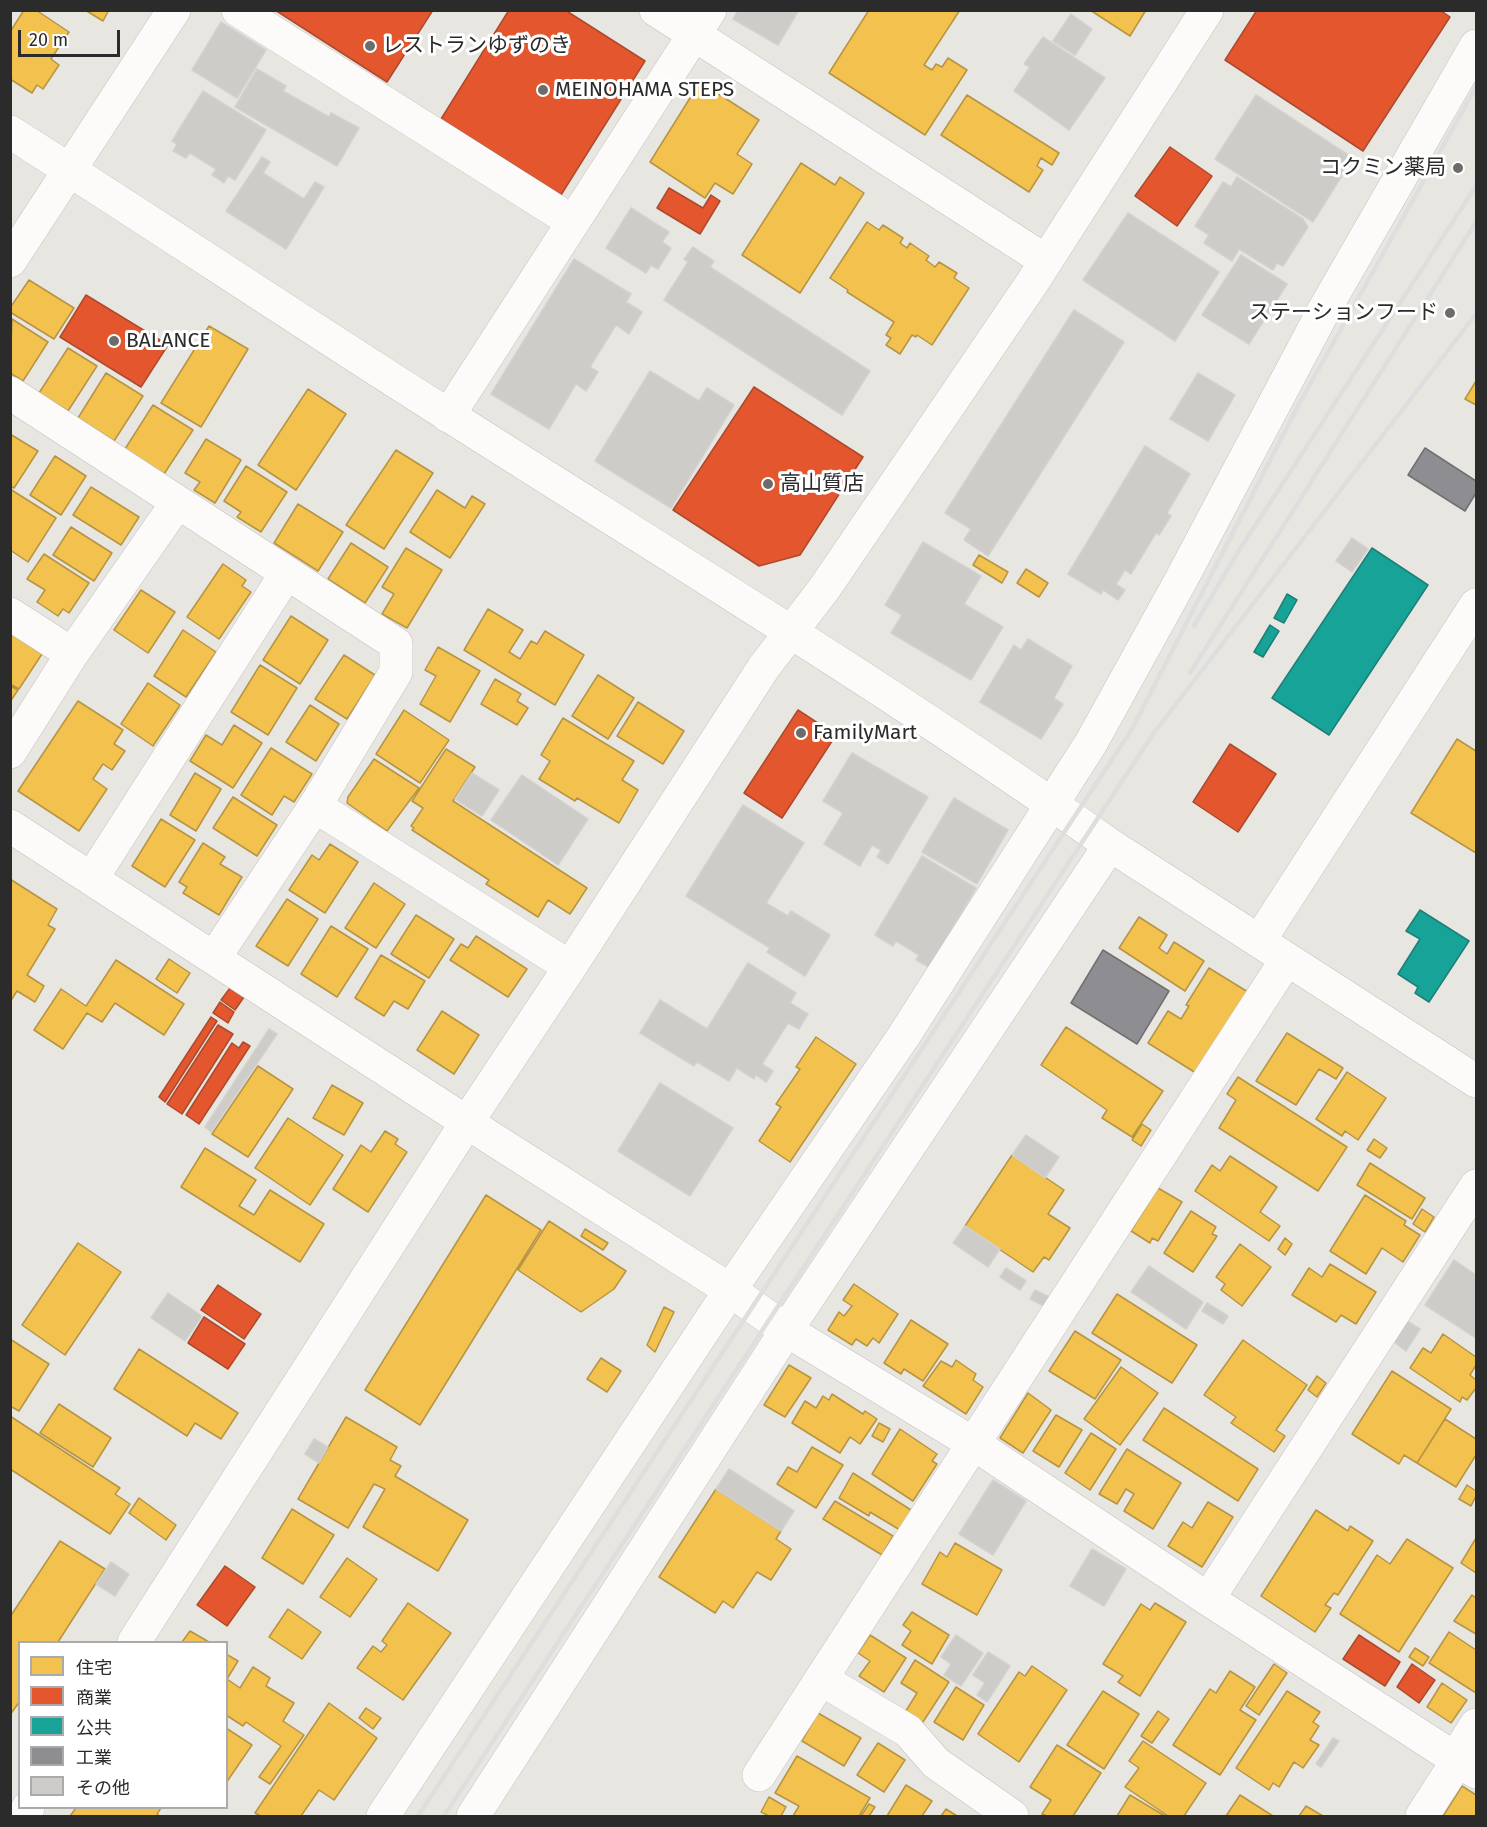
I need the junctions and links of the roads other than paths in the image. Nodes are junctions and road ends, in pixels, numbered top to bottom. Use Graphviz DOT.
graph roads {
  1 [pos="174,10"];
  2 [pos="238,10"];
  3 [pos="656,10"];
  4 [pos="1207,10"];
  5 [pos="702,23"];
  6 [pos="1476,46"];
  7 [pos="10,132"];
  8 [pos="71,171"];
  9 [pos="573,222"];
  10 [pos="10,261"];
  11 [pos="1046,261"];
  12 [pos="10,393"];
  13 [pos="448,416"];
  14 [pos="177,502"];
  15 [pos="286,574"];
  16 [pos="1476,605"];
  17 [pos="10,614"];
  18 [pos="791,634"];
  19 [pos="72,654"];
  20 [pos="10,752"];
  21 [pos="1052,804"];
  22 [pos="315,806"];
  23 [pos="10,826"];
  24 [pos="1110,845"];
  25 [pos="92,878"];
  26 [pos="1259,941"];
  27 [pos="214,958"];
  28 [pos="1287,959"];
  29 [pos="570,967"];
  30 [pos="1476,1081"];
  31 [pos="467,1122"];
  32 [pos="1476,1185"];
  33 [pos="730,1290"];
  34 [pos="786,1330"];
  35 [pos="974,1444"];
  36 [pos="1208,1599"];
  37 [pos="135,1641"];
  38 [pos="821,1679"];
  39 [pos="1476,1725"];
  40 [pos="1467,1766"];
  41 [pos="759,1775"];
  42 [pos="383,1816"];
  43 [pos="473,1816"];
  44 [pos="1012,1816"];
  45 [pos="1422,1816"];
  1 -- 8 [label="street"];
  2 -- 9 [label="street"];
  3 -- 5 [label="street"];
  4 -- 11 [label="street"];
  5 -- 9 [label="street"];
  5 -- 11 [label="street"];
  6 -- 21 [label="street"];
  7 -- 8 [label="street"];
  8 -- 10 [label="street"];
  8 -- 13 [label="street"];
  9 -- 13 [label="street"];
  11 -- 18 [label="street"];
  12 -- 14 [label="street"];
  13 -- 18 [label="street"];
  14 -- 15 [label="street"];
  14 -- 19 [label="street"];
  15 -- 22 [label="street"];
  15 -- 25 [label="street"];
  16 -- 26 [label="street"];
  17 -- 19 [label="street"];
  18 -- 21 [label="street"];
  18 -- 29 [label="street"];
  19 -- 20 [label="street"];
  21 -- 24 [label="street"];
  21 -- 33 [label="street"];
  22 -- 27 [label="street"];
  22 -- 29 [label="street"];
  23 -- 25 [label="street"];
  24 -- 26 [label="street"];
  24 -- 34 [label="street"];
  25 -- 27 [label="street"];
  26 -- 28 [label="street"];
  27 -- 31 [label="street"];
  28 -- 30 [label="street"];
  28 -- 35 [label="street"];
  29 -- 31 [label="street"];
  31 -- 33 [label="street"];
  31 -- 37 [label="street"];
  32 -- 36 [label="street"];
  33 -- 34 [label="street"];
  33 -- 42 [label="street"];
  34 -- 35 [label="street"];
  34 -- 43 [label="street"];
  35 -- 36 [label="street"];
  35 -- 38 [label="street"];
  36 -- 40 [label="street"];
  38 -- 41 [label="street"];
  38 -- 44 [label="street"];
  39 -- 40 [label="street"];
  40 -- 45 [label="street"];
}
